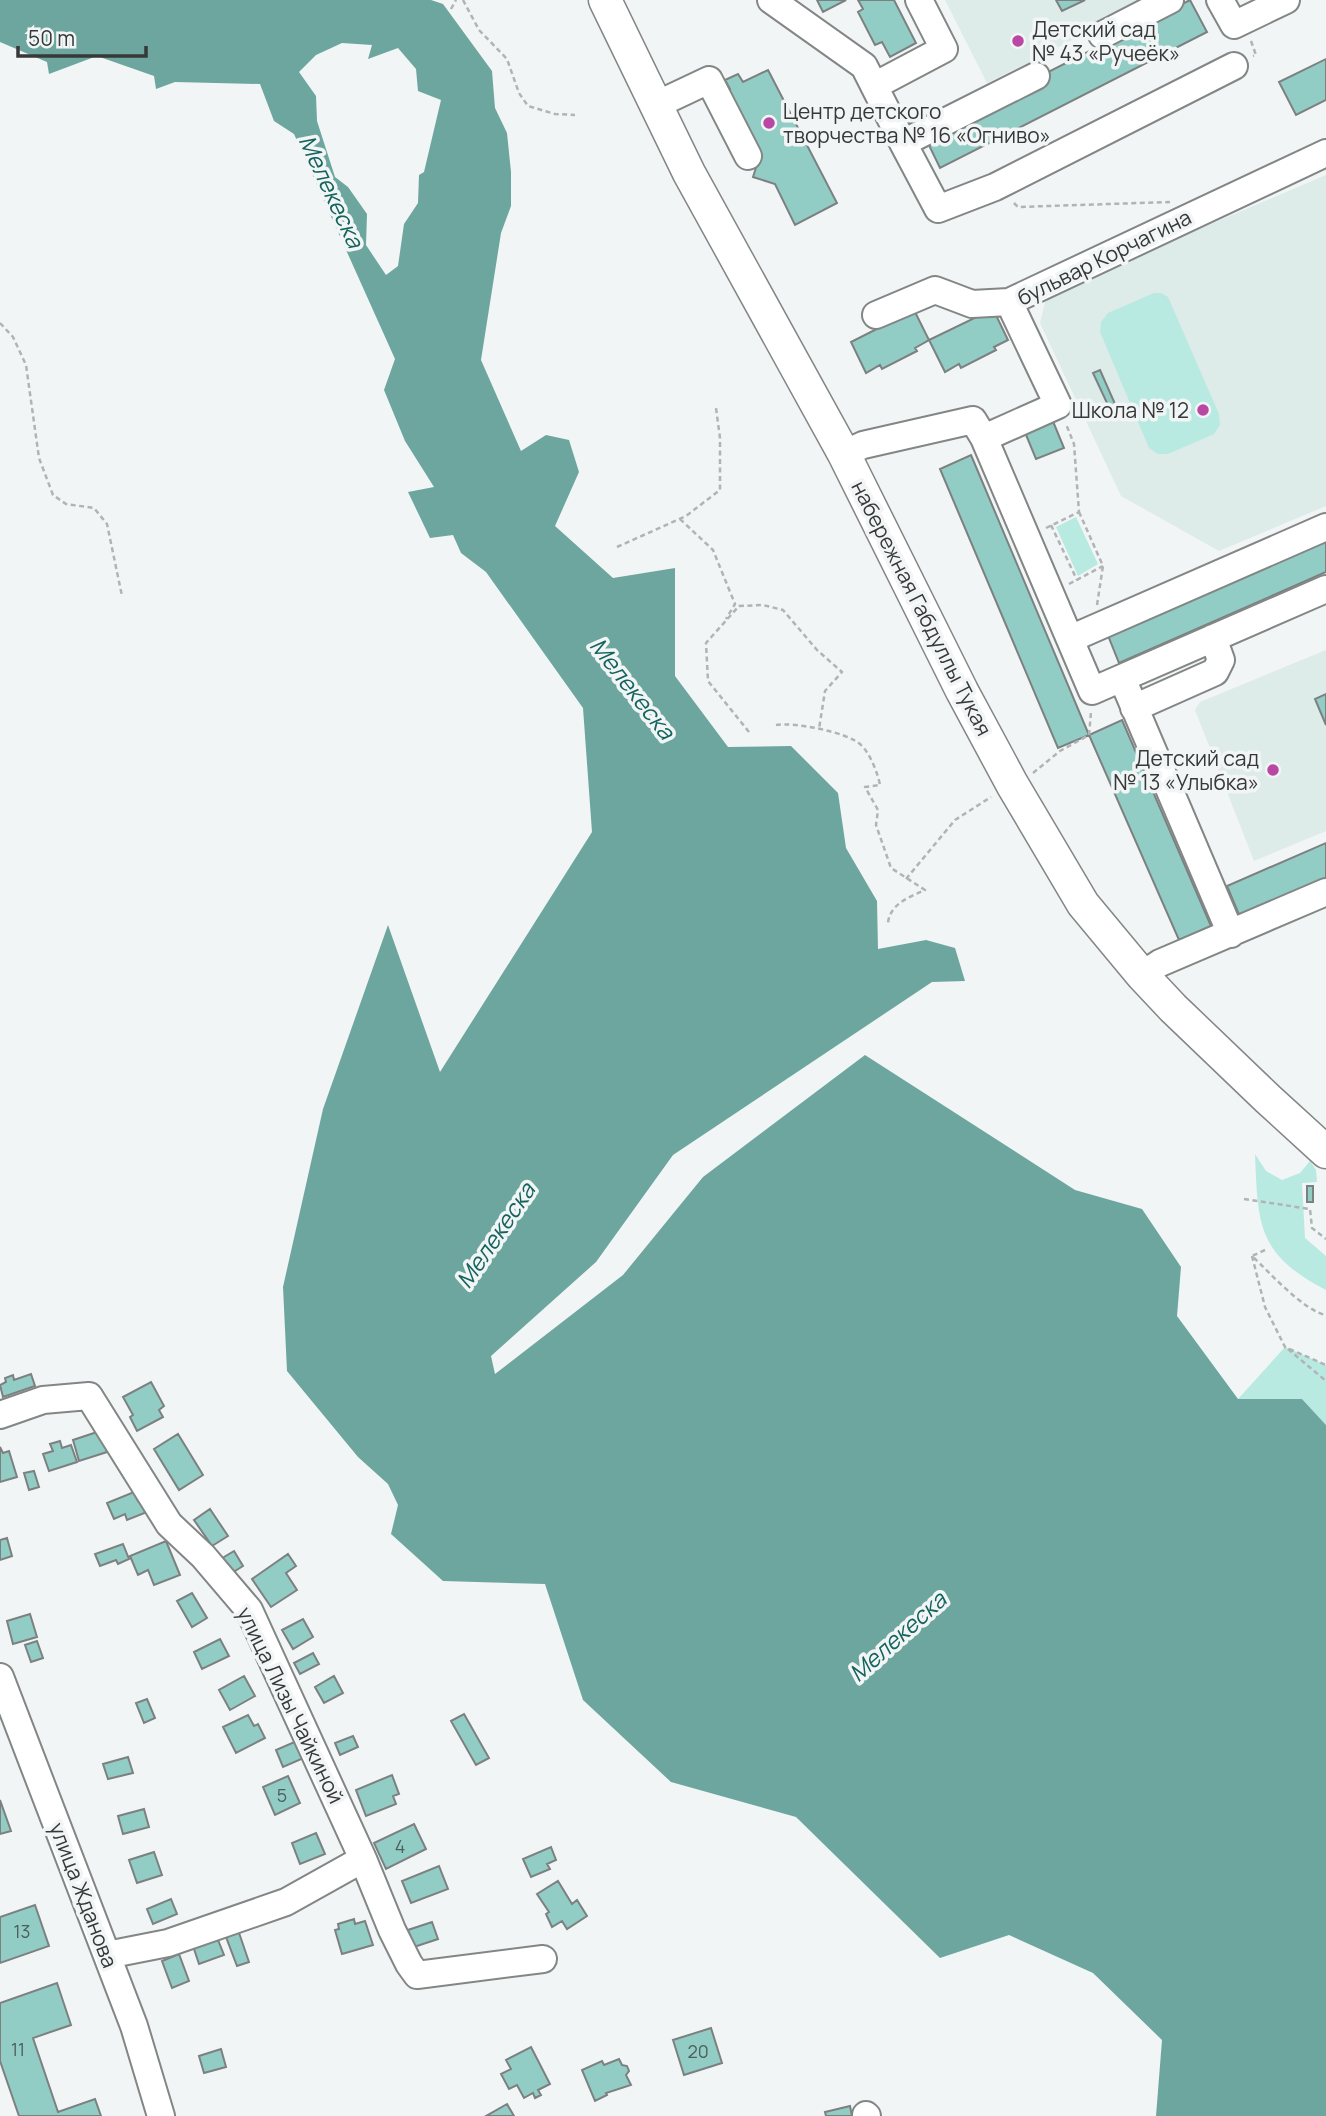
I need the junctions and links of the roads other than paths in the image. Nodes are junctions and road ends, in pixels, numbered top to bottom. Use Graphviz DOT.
graph roads {
  1 [pos="605,0"];
  2 [pos="771,0"];
  3 [pos="919,0"];
  4 [pos="1170,0"];
  5 [pos="1220,0"];
  6 [pos="1286,0"];
  7 [pos="1102,35"];
  8 [pos="1234,66"];
  9 [pos="1035,76"];
  10 [pos="874,86"];
  11 [pos="656,105"];
  12 [pos="903,143"];
  13 [pos="1326,153"];
  14 [pos="748,156"];
  15 [pos="1009,302"];
  16 [pos="876,315"];
  17 [pos="984,438"];
  18 [pos="844,454"];
  19 [pos="1326,527"];
  20 [pos="1326,589"];
  21 [pos="1081,634"];
  22 [pos="1213,638"];
  23 [pos="1122,678"];
  24 [pos="1134,708"];
  25 [pos="1326,892"];
  26 [pos="1231,934"];
  27 [pos="1142,975"];
  28 [pos="1323,1147"];
  29 [pos="0,1415"];
  30 [pos="0,1677"];
  31 [pos="363,1859"];
  32 [pos="107,1955"];
  33 [pos="543,1959"];
  34 [pos="162,2116"];
  1 -- 11 [label="main road, набережная Габдуллы Тукая"];
  2 -- 10 [label="street"];
  3 -- 10 [label="street"];
  4 -- 7 [label="street"];
  5 -- 6 [label="street"];
  8 -- 12 [label="street"];
  9 -- 12 [label="street"];
  10 -- 12 [label="street"];
  11 -- 14 [label="street"];
  11 -- 18 [label="main road, набережная Габдуллы Тукая"];
  13 -- 15 [label="street, бульвар Корчагина"];
  15 -- 16 [label="street"];
  15 -- 17 [label="street, бульвар Корчагина"];
  17 -- 18 [label="street"];
  17 -- 21 [label="street"];
  18 -- 27 [label="main road, набережная Габдуллы Тукая"];
  19 -- 21 [label="street"];
  20 -- 22 [label="street"];
  21 -- 23 [label="street"];
  22 -- 23 [label="street"];
  22 -- 24 [label="street"];
  23 -- 24 [label="street"];
  24 -- 26 [label="street"];
  25 -- 26 [label="street"];
  26 -- 27 [label="street"];
  27 -- 28 [label="main road, набережная Габдуллы Тукая"];
  29 -- 31 [label="street, улица Лизы Чайкиной"];
  30 -- 32 [label="street, улица Жданова"];
  31 -- 32 [label="street"];
  31 -- 33 [label="street, улица Лизы Чайкиной"];
  32 -- 34 [label="street, улица Жданова"];
}
